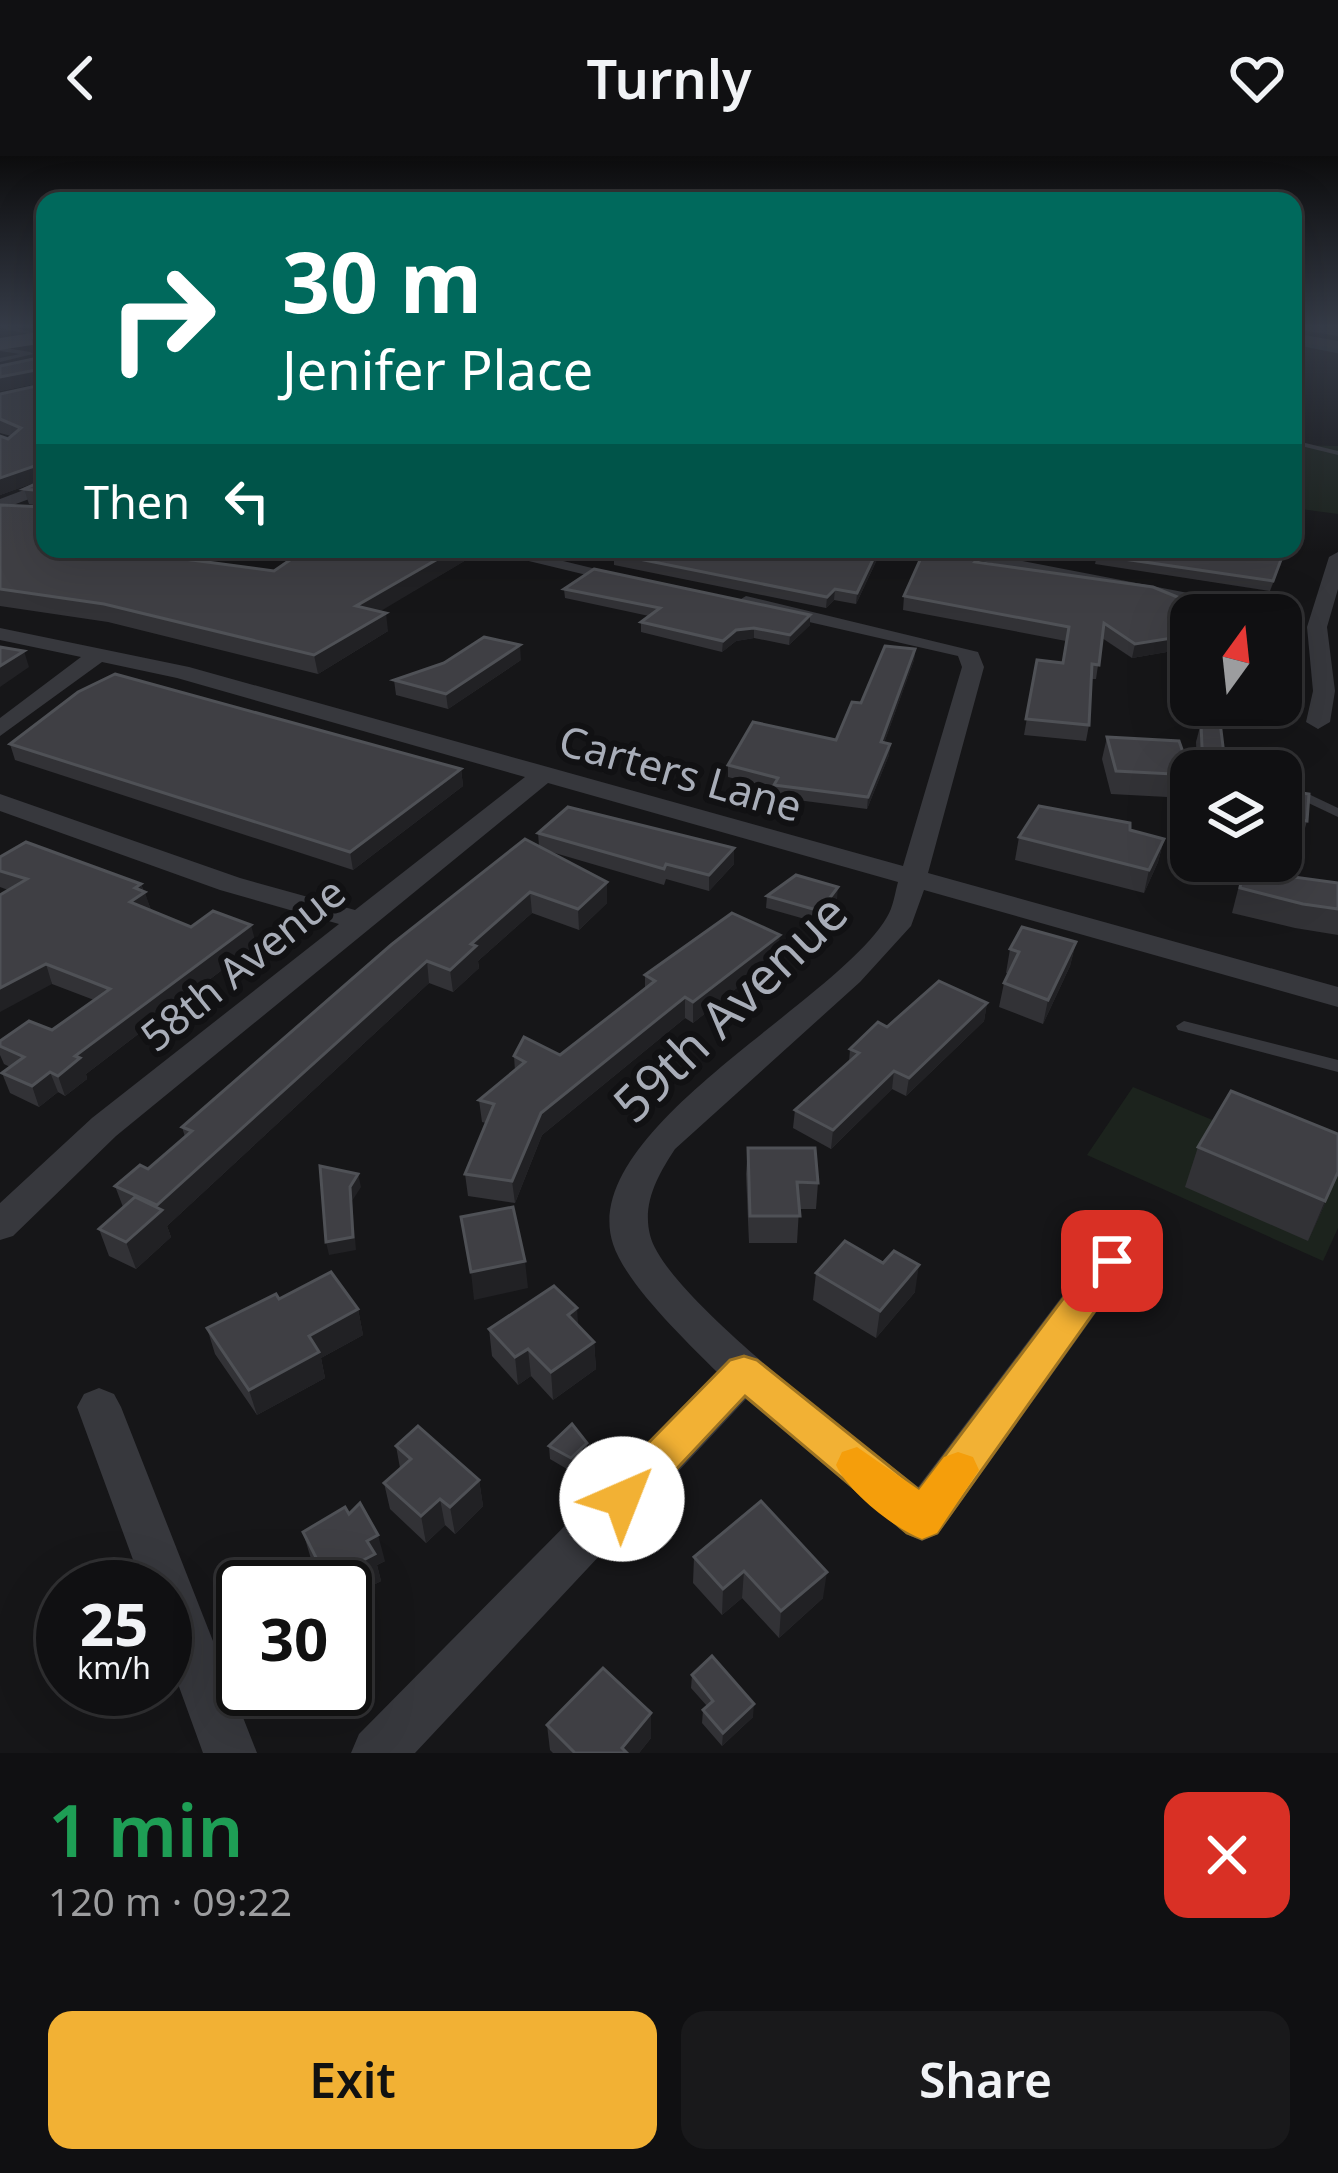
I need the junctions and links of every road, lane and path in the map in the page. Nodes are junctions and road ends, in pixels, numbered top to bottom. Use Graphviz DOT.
graph roads {
  1 [pos="1302,444"];
  2 [pos="1338,453"];
  3 [pos="36,491"];
  4 [pos="0,508"];
  5 [pos="36,515"];
  6 [pos="530,558"];
  7 [pos="554,558"];
  8 [pos="987,558"];
  9 [pos="1042,558"];
  10 [pos="1338,559"];
  11 [pos="548,562"];
  12 [pos="1035,566"];
  13 [pos="647,583"];
  14 [pos="1170,594"];
  15 [pos="713,596"];
  16 [pos="1328,629"];
  17 [pos="0,634"];
  18 [pos="102,652"];
  19 [pos="1318,722"];
  20 [pos="0,729"];
  21 [pos="544,775"];
  22 [pos="1302,795"];
  23 [pos="0,802"];
  24 [pos="1338,813"];
  25 [pos="916,876"];
  26 [pos="361,921"];
  27 [pos="1338,997"];
  28 [pos="1184,1026"];
  29 [pos="1338,1066"];
  30 [pos="8,1204"];
  31 [pos="1112,1261"];
  32 [pos="744,1372"];
  33 [pos="99,1407"];
  34 [pos="230,1753"];
  35 [pos="378,1753"];
  1 -- 2 [label="lane"];
  3 -- 4 [label="street"];
  4 -- 5 [label="street"];
  6 -- 11 [label="street"];
  7 -- 11 [label="street"];
  8 -- 12 [label="street"];
  9 -- 12 [label="street"];
  10 -- 16 [label="street"];
  11 -- 13 [label="street"];
  12 -- 14 [label="street"];
  15 -- 25 [label="street, 59th Avenue"];
  16 -- 19 [label="street"];
  17 -- 18 [label="street, Carters Lane"];
  18 -- 20 [label="street"];
  18 -- 21 [label="street, Carters Lane"];
  21 -- 25 [label="street, Carters Lane"];
  21 -- 26 [label="street, 58th Avenue"];
  22 -- 24 [label="lane"];
  23 -- 26 [label="street"];
  25 -- 27 [label="street, Carters Lane"];
  25 -- 32 [label="street, 59th Avenue"];
  26 -- 30 [label="street, 58th Avenue"];
  28 -- 29 [label="lane"];
  31 -- 32 [label="street, 59th Avenue"];
  32 -- 35 [label="street"];
  33 -- 34 [label="street"];
}
